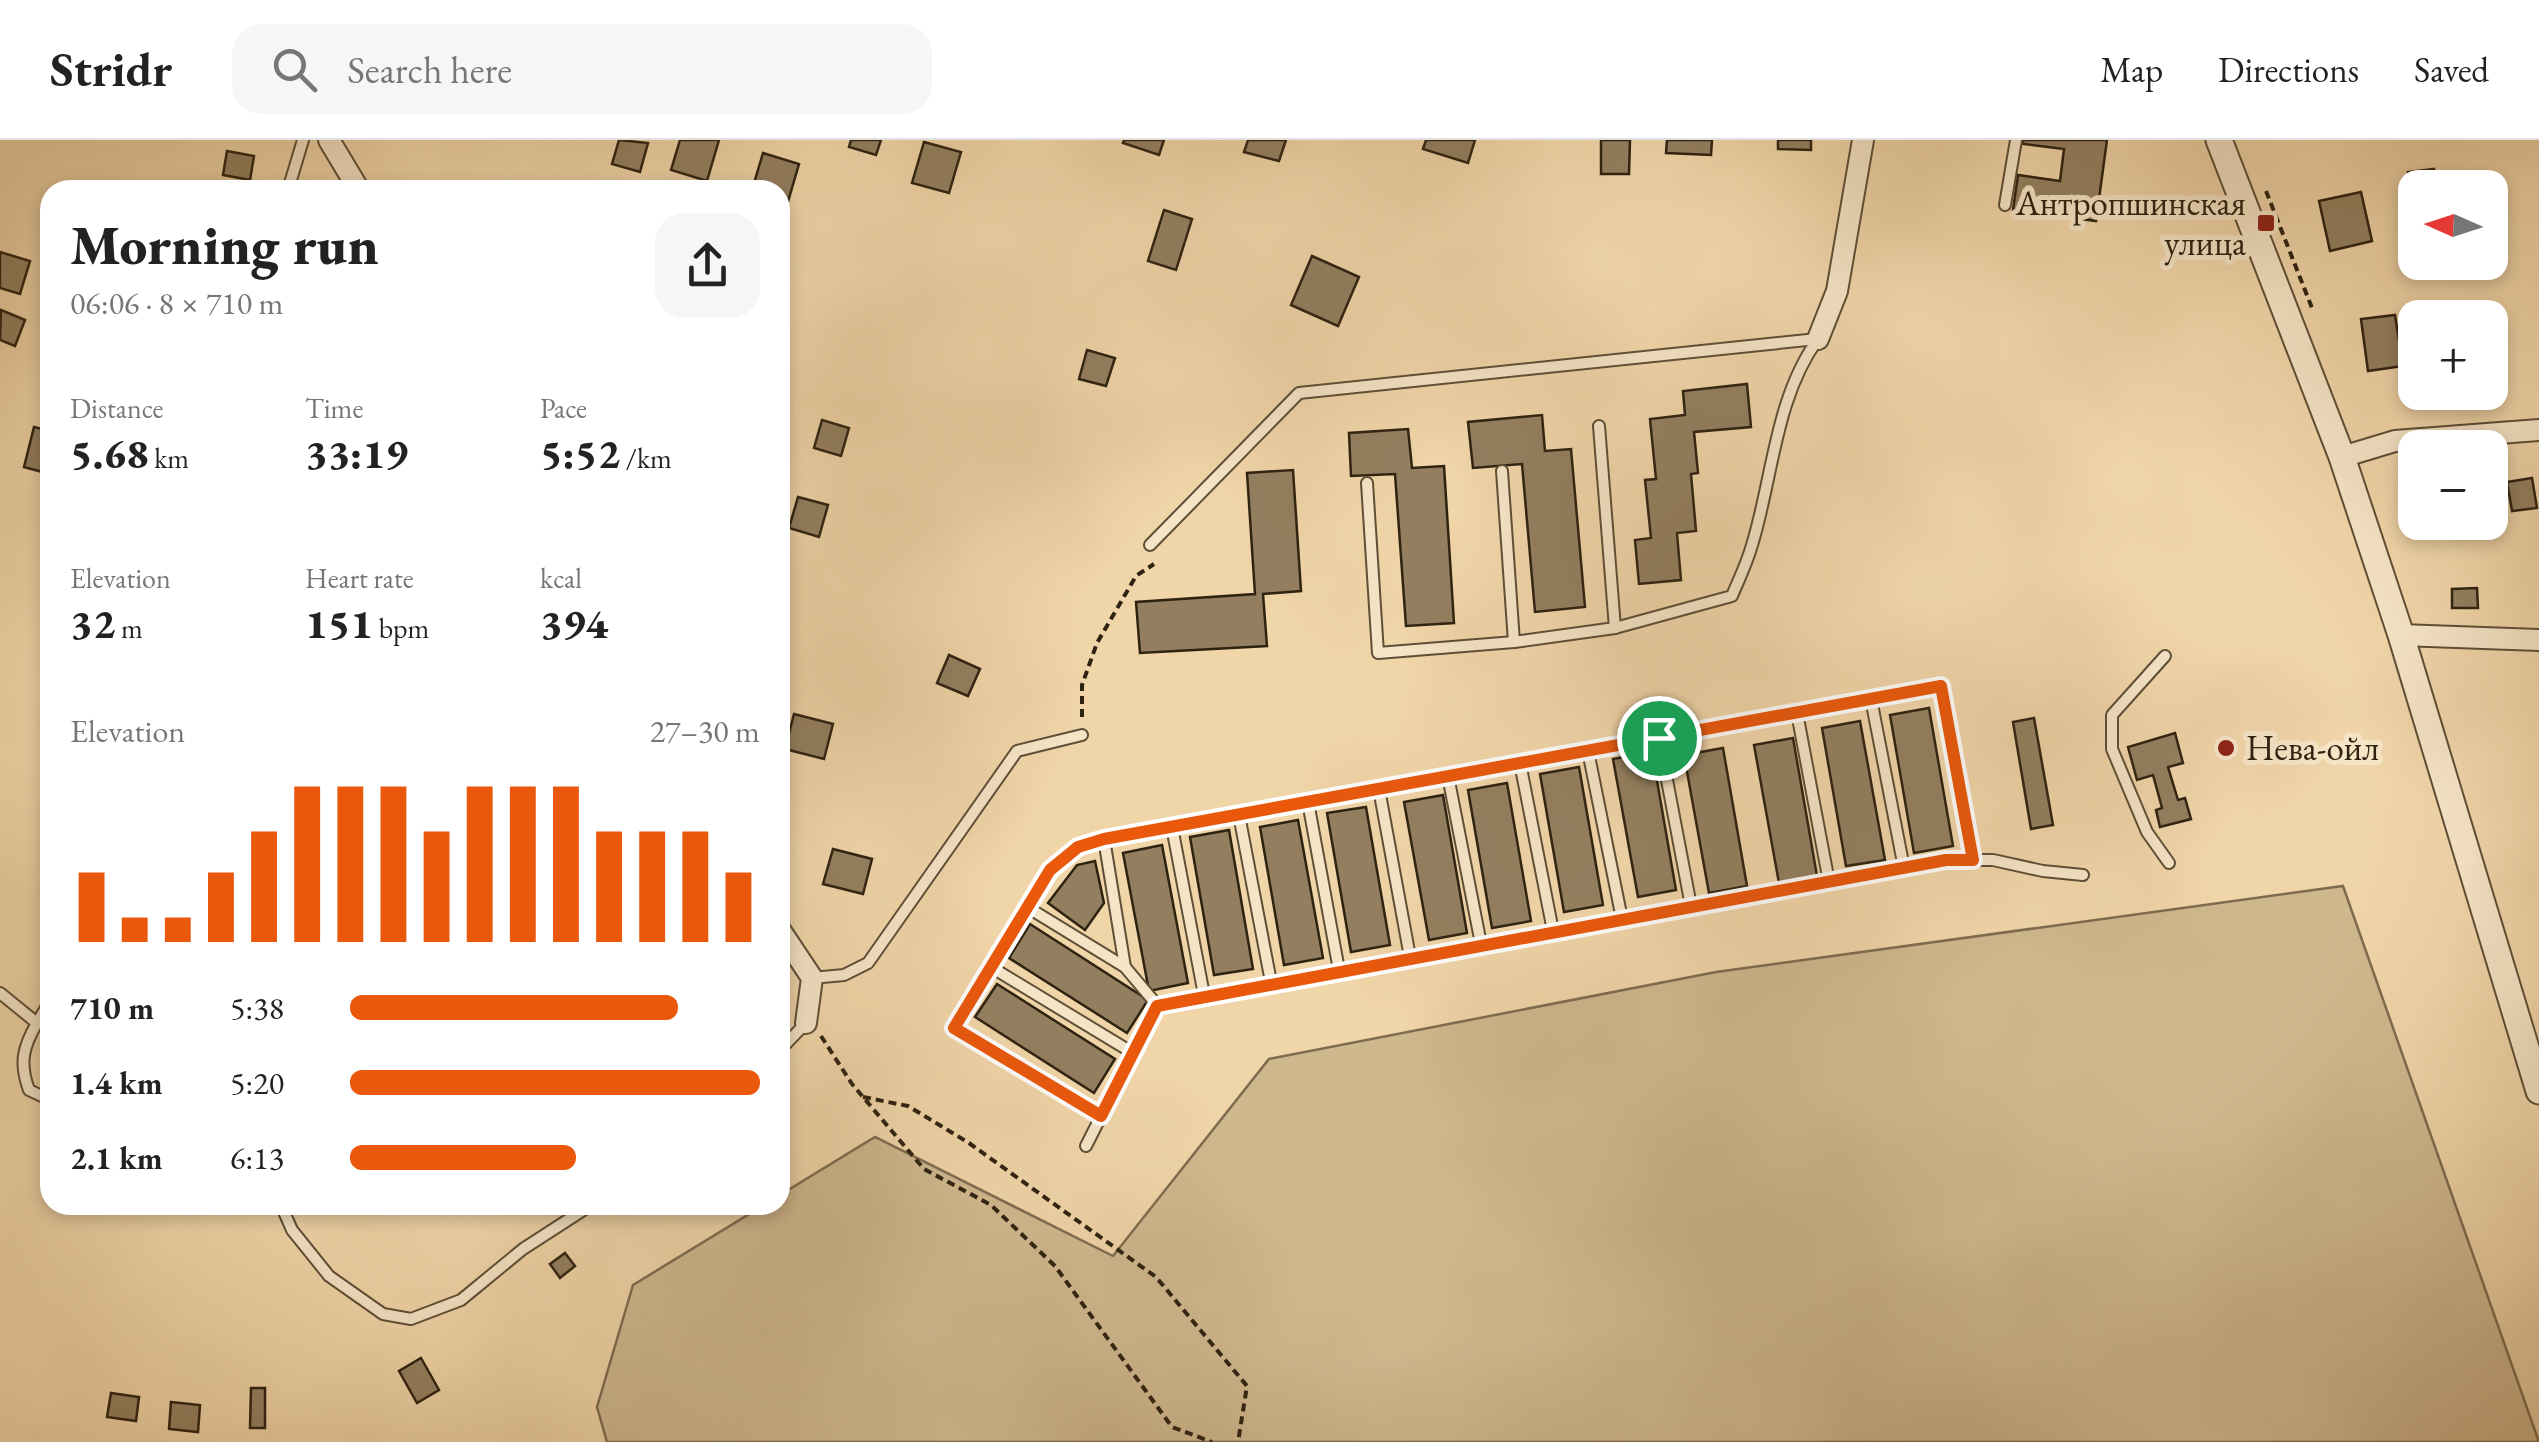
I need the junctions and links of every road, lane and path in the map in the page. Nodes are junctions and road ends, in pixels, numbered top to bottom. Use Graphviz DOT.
graph roads {
  1 [pos="303,140"];
  2 [pos="330,140"];
  3 [pos="1863,140"];
  4 [pos="2016,140"];
  5 [pos="2219,140"];
  6 [pos="291,180"];
  7 [pos="353,180"];
  8 [pos="2005,204"];
  9 [pos="1818,339"];
  10 [pos="1599,426"];
  11 [pos="2539,430"];
  12 [pos="2342,457"];
  13 [pos="1502,471"];
  14 [pos="1367,483"];
  15 [pos="1150,544"];
  16 [pos="1154,564"];
  17 [pos="1615,628"];
  18 [pos="2401,635"];
  19 [pos="2539,640"];
  20 [pos="1514,642"];
  21 [pos="2165,656"];
  22 [pos="1871,699"];
  23 [pos="1796,712"];
  24 [pos="1082,734"];
  25 [pos="1659,738"];
  26 [pos="1588,751"];
  27 [pos="1520,763"];
  28 [pos="1448,776"];
  29 [pos="1379,789"];
  30 [pos="1308,802"];
  31 [pos="1239,814"];
  32 [pos="1172,827"];
  33 [pos="1104,839"];
  34 [pos="1973,860"];
  35 [pos="2169,863"];
  36 [pos="1904,868"];
  37 [pos="2083,875"];
  38 [pos="1829,882"];
  39 [pos="1691,906"];
  40 [pos="1027,907"];
  41 [pos="1622,919"];
  42 [pos="1552,932"];
  43 [pos="1481,944"];
  44 [pos="790,945"];
  45 [pos="1410,957"];
  46 [pos="991,967"];
  47 [pos="1126,967"];
  48 [pos="1340,970"];
  49 [pos="812,978"];
  50 [pos="1271,982"];
  51 [pos="0,993"];
  52 [pos="1204,995"];
  53 [pos="1157,1006"];
  54 [pos="40,1018"];
  55 [pos="806,1022"];
  56 [pos="37,1023"];
  57 [pos="790,1039"];
  58 [pos="1133,1053"];
  59 [pos="2539,1090"];
  60 [pos="40,1095"];
  61 [pos="862,1096"];
  62 [pos="1101,1116"];
  63 [pos="1086,1146"];
  64 [pos="285,1215"];
  65 [pos="575,1215"];
  66 [pos="1212,1442"];
  67 [pos="1238,1442"];
  1 -- 6 [label="lane"];
  2 -- 7 [label="street"];
  3 -- 9 [label="street"];
  4 -- 8 [label="lane"];
  5 -- 12 [label="street"];
  9 -- 15 [label="lane"];
  9 -- 17 [label="lane"];
  10 -- 17 [label="lane"];
  11 -- 12 [label="street"];
  12 -- 18 [label="street"];
  13 -- 20 [label="lane"];
  14 -- 20 [label="lane"];
  16 -- 24 [label="path"];
  17 -- 20 [label="lane"];
  18 -- 19 [label="street"];
  18 -- 59 [label="street"];
  21 -- 35 [label="lane"];
  22 -- 23 [label="lane"];
  22 -- 34 [label="lane"];
  22 -- 36 [label="lane"];
  23 -- 25 [label="lane"];
  23 -- 38 [label="lane"];
  24 -- 49 [label="lane"];
  25 -- 26 [label="lane"];
  25 -- 39 [label="lane"];
  26 -- 27 [label="lane"];
  26 -- 41 [label="lane"];
  27 -- 28 [label="lane"];
  27 -- 42 [label="lane"];
  28 -- 29 [label="lane"];
  28 -- 43 [label="lane"];
  29 -- 30 [label="lane"];
  29 -- 45 [label="lane"];
  30 -- 31 [label="lane"];
  30 -- 48 [label="lane"];
  31 -- 32 [label="lane"];
  31 -- 50 [label="lane"];
  32 -- 33 [label="lane"];
  32 -- 52 [label="lane"];
  33 -- 40 [label="lane"];
  33 -- 47 [label="lane"];
  34 -- 36 [label="lane"];
  34 -- 37 [label="lane"];
  36 -- 38 [label="lane"];
  38 -- 39 [label="lane"];
  39 -- 41 [label="lane"];
  40 -- 46 [label="lane"];
  40 -- 47 [label="lane"];
  41 -- 42 [label="lane"];
  42 -- 43 [label="lane"];
  43 -- 45 [label="lane"];
  44 -- 49 [label="street"];
  45 -- 48 [label="lane"];
  46 -- 58 [label="lane"];
  46 -- 62 [label="lane"];
  47 -- 53 [label="lane"];
  48 -- 50 [label="lane"];
  49 -- 55 [label="street"];
  50 -- 52 [label="lane"];
  51 -- 56 [label="lane"];
  52 -- 53 [label="lane"];
  53 -- 58 [label="lane"];
  54 -- 56 [label="lane"];
  55 -- 57 [label="lane"];
  55 -- 61 [label="path"];
  56 -- 60 [label="lane"];
  58 -- 62 [label="lane"];
  61 -- 66 [label="path"];
  61 -- 67 [label="path"];
  62 -- 63 [label="lane"];
  64 -- 65 [label="lane"];
}
